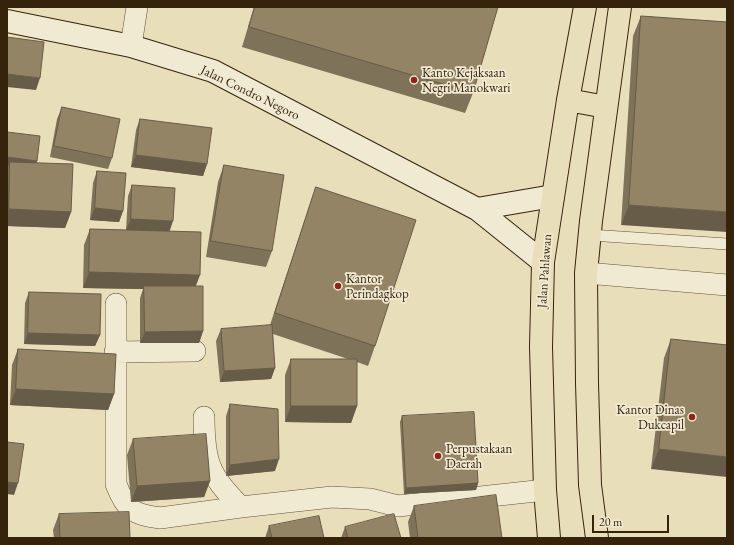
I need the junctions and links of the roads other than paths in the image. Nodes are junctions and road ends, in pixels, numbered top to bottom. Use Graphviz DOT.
graph roads {
  1 [pos="137,7"];
  2 [pos="585,7"];
  3 [pos="620,7"];
  4 [pos="7,21"];
  5 [pos="131,46"];
  6 [pos="568,100"];
  7 [pos="606,107"];
  8 [pos="553,196"];
  9 [pos="478,209"];
  10 [pos="590,235"];
  11 [pos="727,244"];
  12 [pos="543,262"];
  13 [pos="586,273"];
  14 [pos="727,285"];
  15 [pos="116,304"];
  16 [pos="195,351"];
  17 [pos="116,352"];
  18 [pos="204,417"];
  19 [pos="544,490"];
  20 [pos="241,507"];
  21 [pos="549,538"];
  22 [pos="597,538"];
  1 -- 5 [label="street"];
  2 -- 6 [label="main road, Jalan Pahlawan"];
  3 -- 7 [label="main road"];
  4 -- 5 [label="main road, Jalan Condro Negoro"];
  5 -- 9 [label="main road, Jalan Condro Negoro"];
  6 -- 7 [label="main road"];
  6 -- 8 [label="main road, Jalan Pahlawan"];
  7 -- 10 [label="main road"];
  8 -- 9 [label="main road"];
  8 -- 12 [label="main road, Jalan Pahlawan"];
  9 -- 12 [label="main road, Jalan Condro Negoro"];
  10 -- 11 [label="lane"];
  10 -- 13 [label="main road"];
  12 -- 19 [label="main road, Jalan Pahlawan"];
  13 -- 14 [label="street"];
  13 -- 22 [label="main road"];
  15 -- 17 [label="street"];
  16 -- 17 [label="street"];
  17 -- 20 [label="street"];
  18 -- 20 [label="street"];
  19 -- 20 [label="street"];
  19 -- 21 [label="main road, Jalan Pahlawan"];
}
